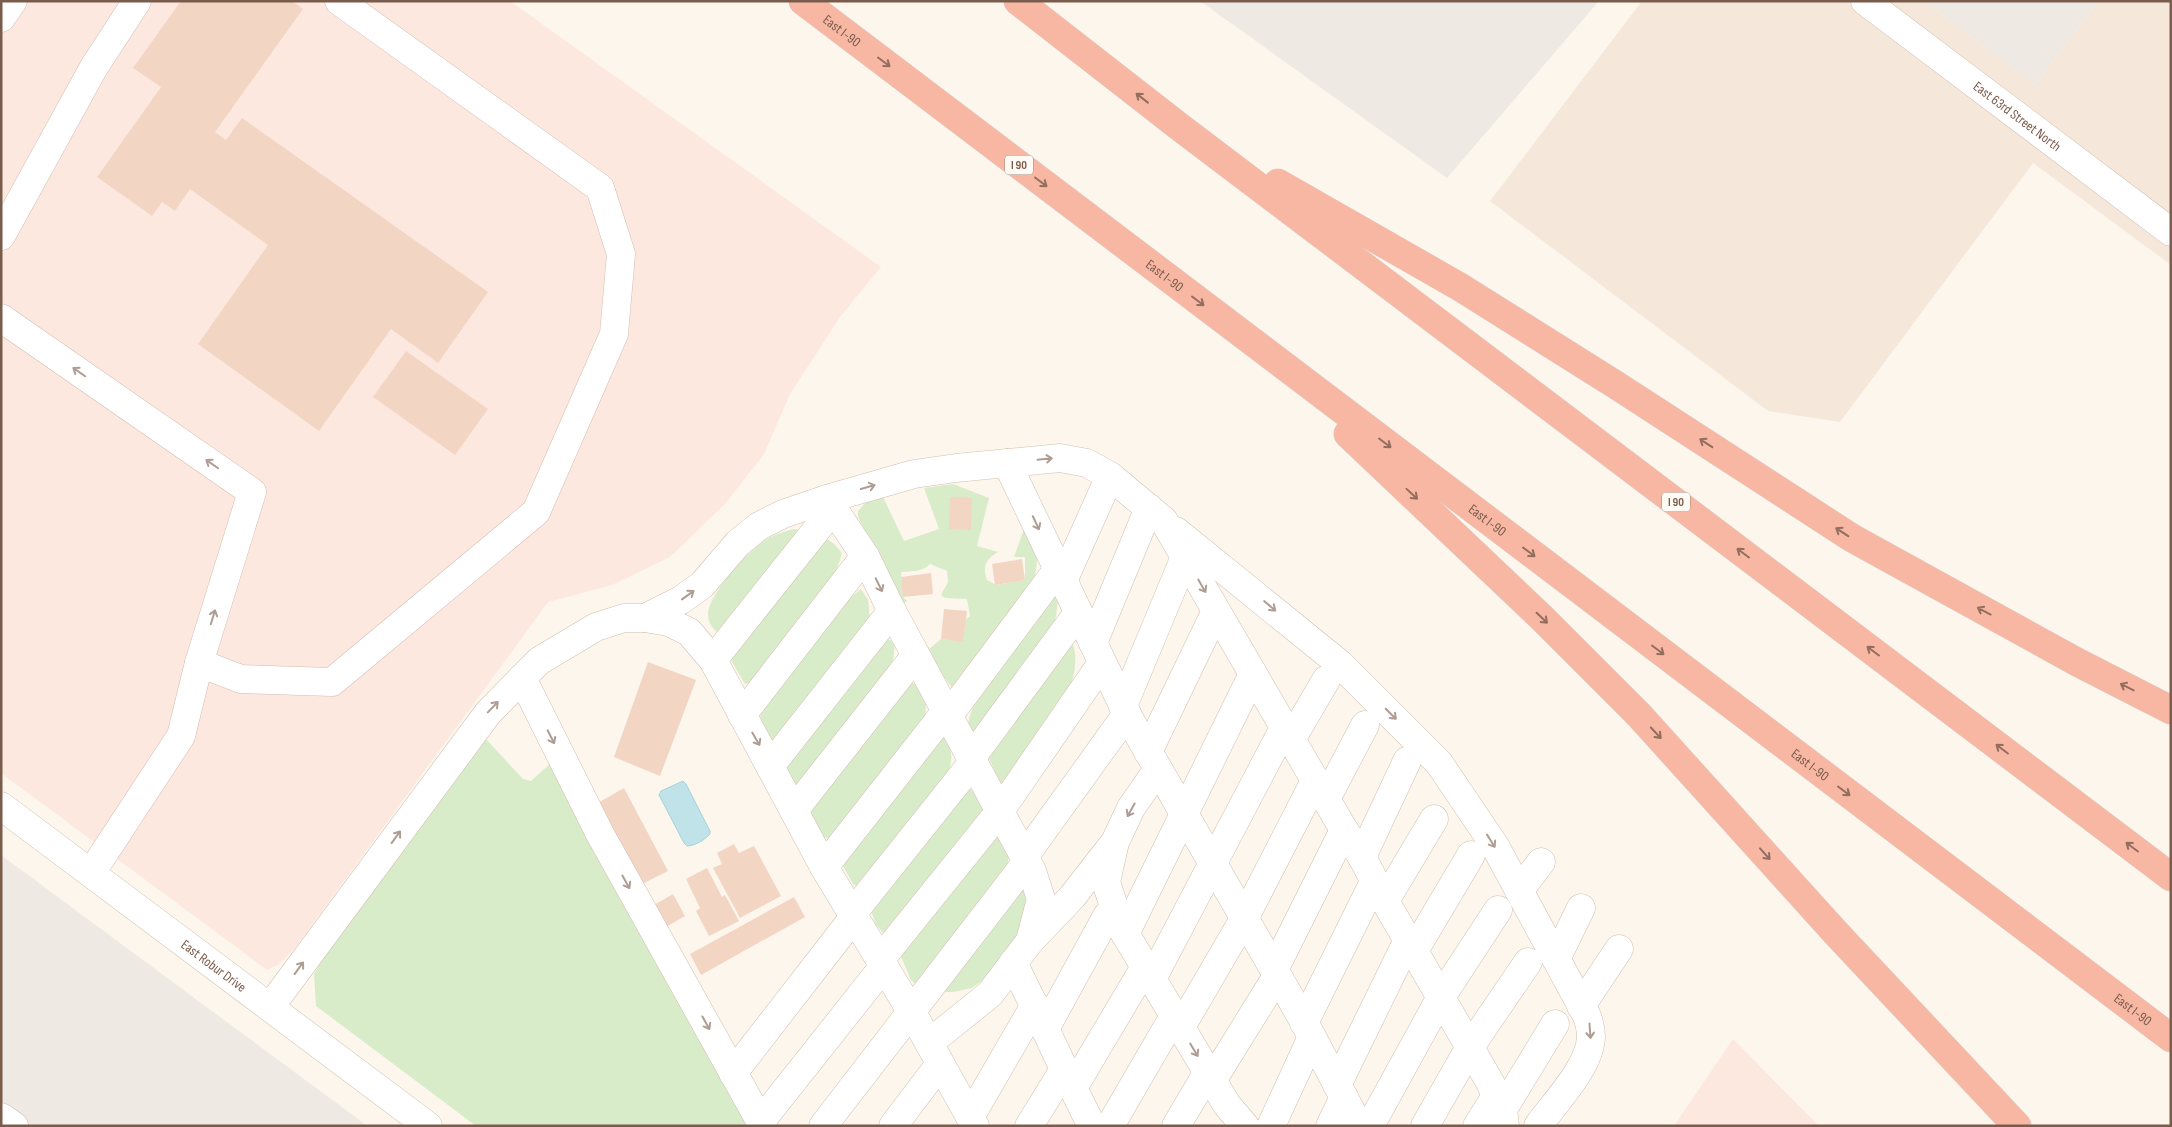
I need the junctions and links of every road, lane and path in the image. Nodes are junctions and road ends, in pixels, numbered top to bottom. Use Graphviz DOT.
graph roads {
  1 [pos="13,1"];
  2 [pos="136,1"];
  3 [pos="339,1"];
  4 [pos="803,1"];
  5 [pos="1018,1"];
  6 [pos="1865,1"];
  7 [pos="1,18"];
  8 [pos="1181,128"];
  9 [pos="2171,232"];
  10 [pos="1,236"];
  11 [pos="1,318"];
  12 [pos="1235,329"];
  13 [pos="1007,463"];
  14 [pos="1110,476"];
  15 [pos="830,504"];
  16 [pos="1156,514"];
  17 [pos="866,556"];
  18 [pos="1185,557"];
  19 [pos="1060,575"];
  20 [pos="892,611"];
  21 [pos="1216,611"];
  22 [pos="1078,612"];
  23 [pos="645,618"];
  24 [pos="1098,653"];
  25 [pos="916,655"];
  26 [pos="713,660"];
  27 [pos="199,663"];
  28 [pos="1253,674"];
  29 [pos="522,678"];
  30 [pos="1326,680"];
  31 [pos="1125,710"];
  32 [pos="2171,710"];
  33 [pos="948,713"];
  34 [pos="742,715"];
  35 [pos="1365,725"];
  36 [pos="1288,734"];
  37 [pos="973,759"];
  38 [pos="1153,760"];
  39 [pos="1407,761"];
  40 [pos="771,765"];
  41 [pos="1320,790"];
  42 [pos="1,806"];
  43 [pos="794,809"];
  44 [pos="1000,811"];
  45 [pos="1184,815"];
  46 [pos="1434,819"];
  47 [pos="1344,830"];
  48 [pos="1114,842"];
  49 [pos="1471,855"];
  50 [pos="1362,857"];
  51 [pos="1541,862"];
  52 [pos="1027,864"];
  53 [pos="1213,865"];
  54 [pos="824,868"];
  55 [pos="91,872"];
  56 [pos="2171,877"];
  57 [pos="1519,891"];
  58 [pos="1380,892"];
  59 [pos="1072,897"];
  60 [pos="1581,908"];
  61 [pos="1498,910"];
  62 [pos="853,915"];
  63 [pos="1244,919"];
  64 [pos="1117,925"];
  65 [pos="1030,941"];
  66 [pos="1411,945"];
  67 [pos="1619,949"];
  68 [pos="1556,959"];
  69 [pos="1528,962"];
  70 [pos="882,963"];
  71 [pos="1013,963"];
  72 [pos="1149,973"];
  73 [pos="1276,973"];
  74 [pos="1441,997"];
  75 [pos="1581,1006"];
  76 [pos="270,1007"];
  77 [pos="912,1012"];
  78 [pos="1040,1017"];
  79 [pos="1178,1022"];
  80 [pos="1555,1024"];
  81 [pos="1308,1030"];
  82 [pos="2171,1038"];
  83 [pos="1470,1048"];
  84 [pos="935,1053"];
  85 [pos="733,1073"];
  86 [pos="1210,1077"];
  87 [pos="1068,1080"];
  88 [pos="1340,1091"];
  89 [pos="1501,1111"];
  90 [pos="1,1117"];
  91 [pos="967,1120"];
  92 [pos="762,1124"];
  93 [pos="14,1126"];
  94 [pos="428,1126"];
  95 [pos="823,1126"];
  96 [pos="894,1126"];
  97 [pos="1029,1126"];
  98 [pos="1091,1126"];
  99 [pos="1110,1126"];
  100 [pos="1176,1126"];
  101 [pos="1245,1126"];
  102 [pos="1271,1126"];
  103 [pos="1330,1126"];
  104 [pos="1359,1126"];
  105 [pos="1370,1126"];
  106 [pos="1424,1126"];
  107 [pos="1477,1126"];
  108 [pos="1538,1126"];
  109 [pos="2017,1126"];
  1 -- 7 [label="street"];
  2 -- 10 [label="street"];
  3 -- 27 [label="street"];
  4 -- 12 [label="highway, East I-90 / I 90, one-way"];
  8 -- 5 [label="highway, I 90, one-way"];
  6 -- 9 [label="street, East 63rd Street North"];
  32 -- 8 [label="highway, one-way"];
  56 -- 8 [label="highway, I 90, one-way"];
  27 -- 11 [label="street, one-way"];
  12 -- 82 [label="highway, East I-90 / I 90, one-way"];
  12 -- 109 [label="highway, one-way"];
  13 -- 14 [label="street, one-way"];
  15 -- 13 [label="street, one-way"];
  13 -- 19 [label="street, one-way"];
  14 -- 16 [label="street"];
  14 -- 19 [label="street"];
  15 -- 17 [label="street"];
  23 -- 15 [label="street, one-way"];
  15 -- 26 [label="street"];
  16 -- 18 [label="street"];
  16 -- 24 [label="street"];
  16 -- 57 [label="street, one-way"];
  17 -- 20 [label="street, one-way"];
  17 -- 34 [label="street"];
  18 -- 21 [label="street, one-way"];
  18 -- 31 [label="street"];
  19 -- 22 [label="street"];
  19 -- 33 [label="street"];
  20 -- 25 [label="street"];
  20 -- 40 [label="street"];
  21 -- 28 [label="street"];
  21 -- 38 [label="street"];
  22 -- 24 [label="street"];
  22 -- 37 [label="street"];
  23 -- 26 [label="street"];
  23 -- 29 [label="street"];
  24 -- 31 [label="street"];
  24 -- 44 [label="street"];
  25 -- 33 [label="street"];
  25 -- 43 [label="street"];
  26 -- 34 [label="street"];
  27 -- 55 [label="street"];
  28 -- 36 [label="street"];
  28 -- 45 [label="street"];
  76 -- 29 [label="street, one-way"];
  29 -- 85 [label="street, one-way"];
  30 -- 36 [label="street"];
  31 -- 38 [label="street"];
  31 -- 52 [label="street"];
  33 -- 37 [label="street"];
  33 -- 54 [label="street"];
  34 -- 40 [label="street, one-way"];
  35 -- 41 [label="street"];
  36 -- 41 [label="street"];
  36 -- 53 [label="street"];
  37 -- 44 [label="street"];
  37 -- 62 [label="street"];
  38 -- 45 [label="street"];
  38 -- 48 [label="street, one-way"];
  39 -- 50 [label="street"];
  40 -- 43 [label="street"];
  41 -- 47 [label="street"];
  41 -- 63 [label="street"];
  42 -- 55 [label="street, East Robur Drive"];
  43 -- 54 [label="street"];
  44 -- 52 [label="street"];
  44 -- 70 [label="street"];
  45 -- 53 [label="street"];
  45 -- 64 [label="street"];
  46 -- 58 [label="street"];
  47 -- 50 [label="street"];
  47 -- 73 [label="street"];
  48 -- 59 [label="street"];
  48 -- 64 [label="street"];
  49 -- 66 [label="street"];
  50 -- 58 [label="street"];
  51 -- 57 [label="street"];
  52 -- 59 [label="street"];
  52 -- 65 [label="street"];
  52 -- 77 [label="street"];
  53 -- 63 [label="street"];
  53 -- 72 [label="street"];
  54 -- 62 [label="street"];
  55 -- 76 [label="street, East Robur Drive"];
  57 -- 68 [label="street"];
  58 -- 66 [label="street"];
  58 -- 81 [label="street"];
  59 -- 64 [label="street"];
  59 -- 65 [label="street"];
  60 -- 68 [label="street"];
  61 -- 74 [label="street"];
  62 -- 70 [label="street"];
  62 -- 85 [label="street"];
  63 -- 73 [label="street"];
  63 -- 79 [label="street"];
  64 -- 72 [label="street"];
  64 -- 78 [label="street"];
  65 -- 71 [label="street"];
  66 -- 74 [label="street"];
  66 -- 88 [label="street"];
  67 -- 75 [label="street"];
  68 -- 75 [label="street"];
  69 -- 83 [label="street"];
  70 -- 77 [label="street"];
  70 -- 92 [label="street"];
  71 -- 78 [label="street"];
  71 -- 84 [label="street"];
  72 -- 79 [label="street"];
  72 -- 87 [label="street"];
  73 -- 81 [label="street"];
  73 -- 86 [label="street"];
  74 -- 83 [label="street"];
  74 -- 105 [label="street"];
  75 -- 108 [label="street, one-way"];
  76 -- 94 [label="street, East Robur Drive"];
  77 -- 84 [label="street"];
  77 -- 95 [label="street"];
  78 -- 87 [label="street"];
  78 -- 91 [label="street"];
  79 -- 86 [label="street, one-way"];
  79 -- 99 [label="street"];
  80 -- 89 [label="street"];
  81 -- 88 [label="street"];
  81 -- 102 [label="street"];
  83 -- 89 [label="street"];
  83 -- 106 [label="street"];
  84 -- 91 [label="street"];
  84 -- 96 [label="street"];
  85 -- 92 [label="street"];
  86 -- 100 [label="street"];
  86 -- 101 [label="street"];
  87 -- 97 [label="street"];
  87 -- 98 [label="street"];
  88 -- 103 [label="street"];
  88 -- 104 [label="street"];
  89 -- 107 [label="street"];
  90 -- 93 [label="street"];
}
